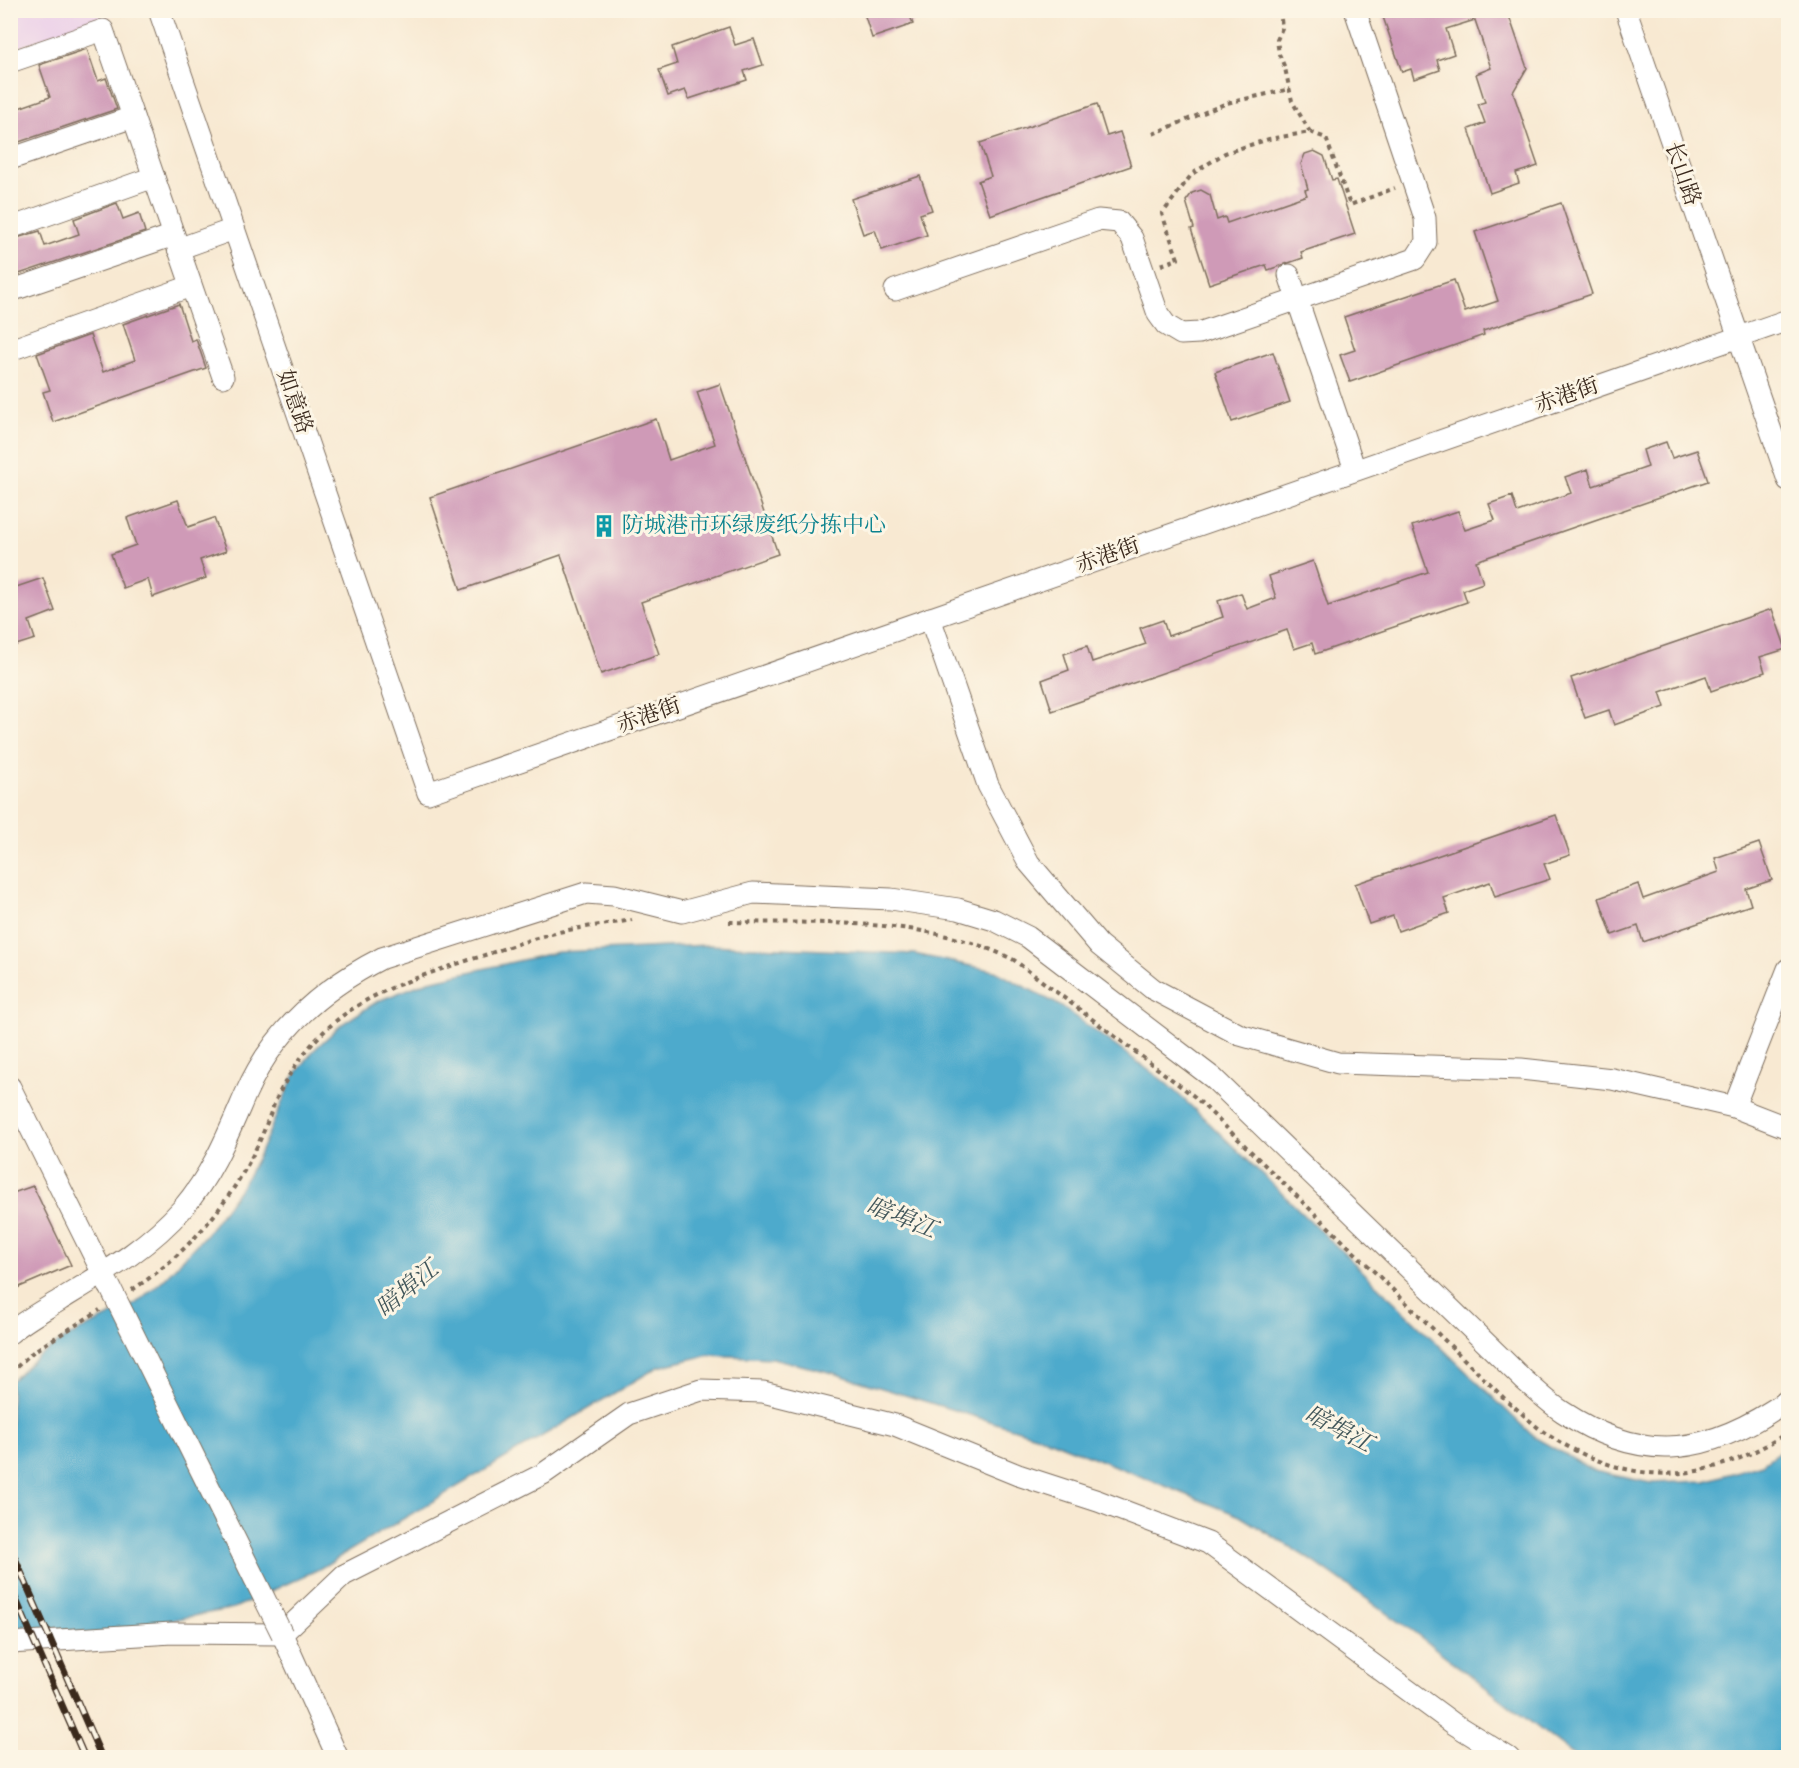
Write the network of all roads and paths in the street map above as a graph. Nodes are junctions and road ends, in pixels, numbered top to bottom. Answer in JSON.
{"nodes":[{"id":1,"x":159,"y":10,"type":"edge"},
{"id":2,"x":1280,"y":10,"type":"edge"},
{"id":3,"x":1355,"y":10,"type":"edge"},
{"id":4,"x":1626,"y":10,"type":"edge"},
{"id":5,"x":10,"y":62,"type":"edge"},
{"id":6,"x":1290,"y":89,"type":"junction"},
{"id":7,"x":133,"y":117,"type":"junction"},
{"id":8,"x":1310,"y":132,"type":"junction"},
{"id":9,"x":1153,"y":134,"type":"dead end"},
{"id":10,"x":10,"y":159,"type":"edge"},
{"id":11,"x":154,"y":177,"type":"junction"},
{"id":12,"x":1413,"y":182,"type":"junction"},
{"id":13,"x":10,"y":228,"type":"edge"},
{"id":14,"x":234,"y":229,"type":"junction"},
{"id":15,"x":176,"y":242,"type":"junction"},
{"id":16,"x":1143,"y":271,"type":"junction"},
{"id":17,"x":1289,"y":275,"type":"dead end"},
{"id":18,"x":191,"y":286,"type":"junction"},
{"id":19,"x":895,"y":290,"type":"dead end"},
{"id":20,"x":10,"y":291,"type":"edge"},
{"id":21,"x":1297,"y":299,"type":"junction"},
{"id":22,"x":1788,"y":320,"type":"edge"},
{"id":23,"x":1738,"y":337,"type":"junction"},
{"id":24,"x":10,"y":350,"type":"edge"},
{"id":25,"x":223,"y":377,"type":"dead end"},
{"id":26,"x":1355,"y":470,"type":"junction"},
{"id":27,"x":1788,"y":480,"type":"edge"},
{"id":28,"x":930,"y":618,"type":"junction"},
{"id":29,"x":428,"y":793,"type":"joint"},
{"id":30,"x":637,"y":920,"type":"dead end"},
{"id":31,"x":721,"y":921,"type":"dead end"},
{"id":32,"x":1788,"y":969,"type":"edge"},
{"id":33,"x":10,"y":1088,"type":"edge"},
{"id":34,"x":1734,"y":1107,"type":"junction"},
{"id":35,"x":1788,"y":1128,"type":"edge"},
{"id":36,"x":111,"y":1290,"type":"junction"},
{"id":37,"x":10,"y":1333,"type":"edge"},
{"id":38,"x":10,"y":1373,"type":"edge"},
{"id":39,"x":1788,"y":1400,"type":"edge"},
{"id":40,"x":1788,"y":1432,"type":"edge"},
{"id":41,"x":282,"y":1634,"type":"junction"},
{"id":42,"x":10,"y":1643,"type":"edge"},
{"id":43,"x":338,"y":1758,"type":"edge"},
{"id":44,"x":1509,"y":1758,"type":"edge"}],
"edges":[{"from":1,"to":14,"type":"street","name":"如意路"},
{"from":2,"to":6,"type":"path"},
{"from":3,"to":12,"type":"street"},
{"from":4,"to":23,"type":"street","name":"长山路"},
{"from":5,"to":7,"type":"street"},
{"from":6,"to":8,"type":"path"},
{"from":6,"to":9,"type":"path"},
{"from":7,"to":10,"type":"street"},
{"from":7,"to":11,"type":"street"},
{"from":8,"to":12,"type":"path"},
{"from":8,"to":16,"type":"path"},
{"from":11,"to":13,"type":"street"},
{"from":11,"to":15,"type":"street"},
{"from":12,"to":21,"type":"street"},
{"from":14,"to":15,"type":"street"},
{"from":14,"to":29,"type":"street","name":"如意路"},
{"from":15,"to":18,"type":"street"},
{"from":15,"to":20,"type":"street"},
{"from":16,"to":19,"type":"street"},
{"from":16,"to":21,"type":"street"},
{"from":17,"to":21,"type":"street"},
{"from":18,"to":24,"type":"street"},
{"from":18,"to":25,"type":"street"},
{"from":21,"to":26,"type":"street"},
{"from":22,"to":23,"type":"street","name":"赤港街"},
{"from":23,"to":26,"type":"street","name":"赤港街"},
{"from":23,"to":27,"type":"street","name":"长山路"},
{"from":26,"to":28,"type":"street","name":"赤港街"},
{"from":28,"to":29,"type":"street","name":"赤港街"},
{"from":28,"to":34,"type":"street"},
{"from":30,"to":36,"type":"path"},
{"from":31,"to":40,"type":"path"},
{"from":32,"to":34,"type":"street"},
{"from":33,"to":36,"type":"street"},
{"from":34,"to":35,"type":"street"},
{"from":36,"to":37,"type":"street"},
{"from":36,"to":38,"type":"path"},
{"from":36,"to":39,"type":"street"},
{"from":36,"to":41,"type":"street","bridge":true},
{"from":41,"to":42,"type":"street"},
{"from":41,"to":43,"type":"street"},
{"from":41,"to":44,"type":"street"}]}
